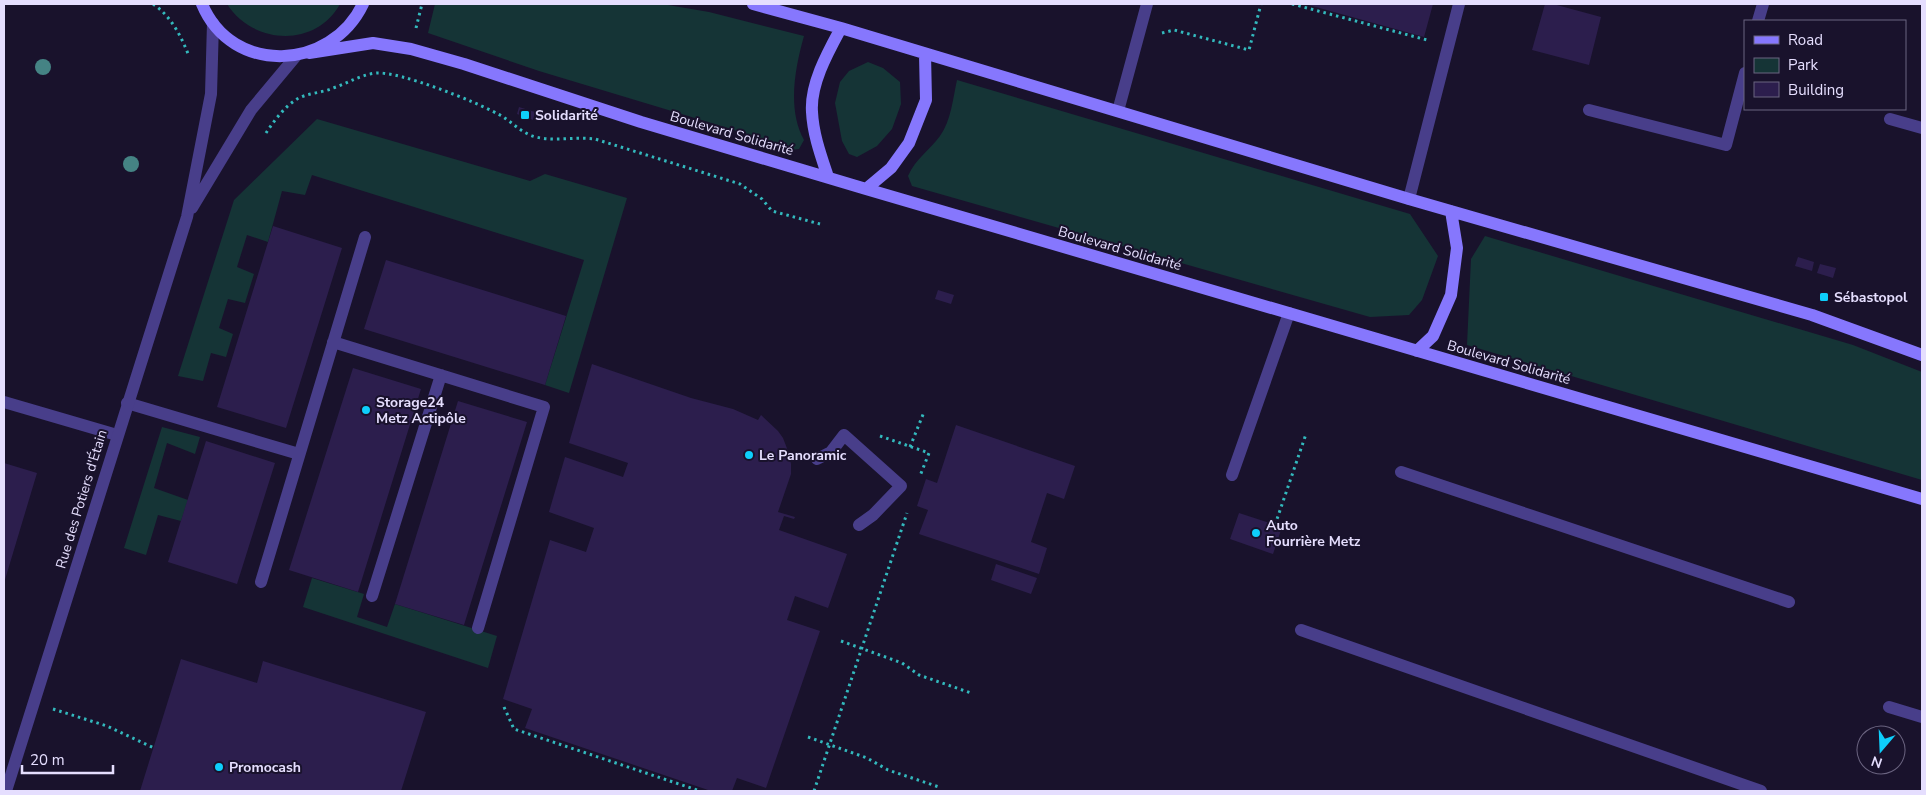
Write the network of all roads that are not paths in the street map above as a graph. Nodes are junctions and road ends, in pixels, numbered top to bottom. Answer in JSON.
{"nodes":[{"id":1,"x":363,"y":4,"type":"edge"},
{"id":2,"x":753,"y":4,"type":"edge"},
{"id":3,"x":1147,"y":4,"type":"edge"},
{"id":4,"x":1459,"y":4,"type":"edge"},
{"id":5,"x":1763,"y":4,"type":"edge"},
{"id":6,"x":201,"y":5,"type":"edge"},
{"id":7,"x":1758,"y":20,"type":"edge"},
{"id":8,"x":213,"y":23,"type":"junction"},
{"id":9,"x":841,"y":28,"type":"junction"},
{"id":10,"x":309,"y":53,"type":"junction"},
{"id":11,"x":925,"y":54,"type":"junction"},
{"id":12,"x":296,"y":56,"type":"junction"},
{"id":13,"x":1744,"y":77,"type":"edge"},
{"id":14,"x":1589,"y":110,"type":"dead end"},
{"id":15,"x":1118,"y":111,"type":"junction"},
{"id":16,"x":1890,"y":120,"type":"dead end"},
{"id":17,"x":1922,"y":128,"type":"edge"},
{"id":18,"x":828,"y":177,"type":"junction"},
{"id":19,"x":866,"y":189,"type":"junction"},
{"id":20,"x":1409,"y":199,"type":"junction"},
{"id":21,"x":1451,"y":211,"type":"junction"},
{"id":22,"x":187,"y":217,"type":"junction"},
{"id":23,"x":365,"y":237,"type":"dead end"},
{"id":24,"x":1289,"y":313,"type":"junction"},
{"id":25,"x":333,"y":342,"type":"junction"},
{"id":26,"x":1417,"y":351,"type":"junction"},
{"id":27,"x":1922,"y":354,"type":"edge"},
{"id":28,"x":441,"y":375,"type":"junction"},
{"id":29,"x":4,"y":402,"type":"edge"},
{"id":30,"x":127,"y":403,"type":"junction"},
{"id":31,"x":117,"y":435,"type":"junction"},
{"id":32,"x":299,"y":454,"type":"junction"},
{"id":33,"x":817,"y":459,"type":"dead end"},
{"id":34,"x":1400,"y":472,"type":"dead end"},
{"id":35,"x":1232,"y":475,"type":"dead end"},
{"id":36,"x":1922,"y":499,"type":"edge"},
{"id":37,"x":859,"y":525,"type":"dead end"},
{"id":38,"x":261,"y":582,"type":"dead end"},
{"id":39,"x":372,"y":596,"type":"dead end"},
{"id":40,"x":1790,"y":602,"type":"dead end"},
{"id":41,"x":478,"y":628,"type":"dead end"},
{"id":42,"x":1301,"y":630,"type":"dead end"},
{"id":43,"x":1889,"y":707,"type":"dead end"},
{"id":44,"x":1922,"y":717,"type":"edge"},
{"id":45,"x":6,"y":791,"type":"edge"},
{"id":46,"x":1761,"y":791,"type":"edge"}],
"edges":[{"from":1,"to":10,"type":"main road"},
{"from":2,"to":9,"type":"main road"},
{"from":3,"to":15,"type":"street"},
{"from":4,"to":20,"type":"street"},
{"from":5,"to":7,"type":"street"},
{"from":6,"to":8,"type":"main road"},
{"from":8,"to":12,"type":"main road"},
{"from":8,"to":22,"type":"street","name":"Rue des Potiers d'Étain"},
{"from":9,"to":11,"type":"main road"},
{"from":9,"to":18,"type":"main road"},
{"from":10,"to":12,"type":"main road"},
{"from":10,"to":18,"type":"main road","name":"Boulevard Solidarité"},
{"from":11,"to":15,"type":"main road"},
{"from":11,"to":19,"type":"main road"},
{"from":12,"to":22,"type":"street","name":"Rue des Potiers d'Étain"},
{"from":13,"to":14,"type":"street"},
{"from":15,"to":20,"type":"main road"},
{"from":16,"to":17,"type":"street"},
{"from":18,"to":19,"type":"main road","name":"Boulevard Solidarité"},
{"from":19,"to":24,"type":"main road","name":"Boulevard Solidarité"},
{"from":20,"to":21,"type":"main road"},
{"from":21,"to":26,"type":"main road"},
{"from":21,"to":27,"type":"main road"},
{"from":22,"to":30,"type":"street","name":"Rue des Potiers d'Étain"},
{"from":23,"to":25,"type":"street"},
{"from":24,"to":26,"type":"main road","name":"Boulevard Solidarité"},
{"from":24,"to":35,"type":"street"},
{"from":25,"to":28,"type":"street"},
{"from":25,"to":32,"type":"street"},
{"from":26,"to":36,"type":"main road","name":"Boulevard Solidarité"},
{"from":28,"to":39,"type":"street"},
{"from":28,"to":41,"type":"street"},
{"from":29,"to":31,"type":"street"},
{"from":30,"to":31,"type":"street","name":"Rue des Potiers d'Étain"},
{"from":30,"to":32,"type":"street"},
{"from":31,"to":45,"type":"street","name":"Rue des Potiers d'Étain"},
{"from":32,"to":38,"type":"street"},
{"from":33,"to":37,"type":"street"},
{"from":34,"to":40,"type":"street"},
{"from":42,"to":46,"type":"street"},
{"from":43,"to":44,"type":"street"}]}
